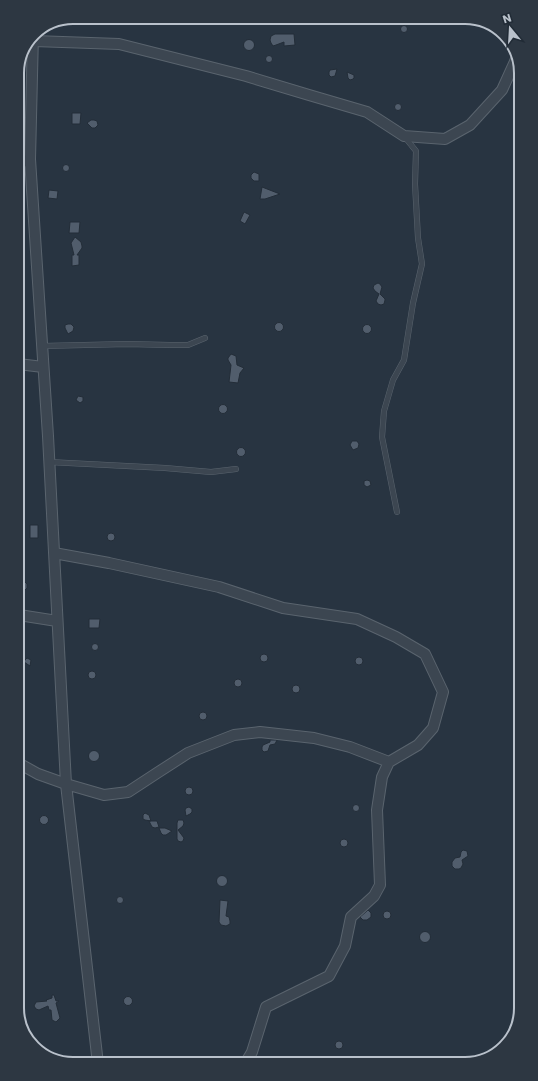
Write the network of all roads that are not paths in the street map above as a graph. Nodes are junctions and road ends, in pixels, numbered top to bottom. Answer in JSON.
{"nodes":[{"id":1,"x":39,"y":38,"type":"edge"},
{"id":2,"x":33,"y":45,"type":"edge"},
{"id":3,"x":513,"y":65,"type":"edge"},
{"id":4,"x":404,"y":136,"type":"junction"},
{"id":5,"x":30,"y":159,"type":"junction"},
{"id":6,"x":24,"y":162,"type":"edge"},
{"id":7,"x":205,"y":338,"type":"dead end"},
{"id":8,"x":42,"y":346,"type":"junction"},
{"id":9,"x":24,"y":365,"type":"edge"},
{"id":10,"x":43,"y":367,"type":"junction"},
{"id":11,"x":49,"y":462,"type":"junction"},
{"id":12,"x":236,"y":469,"type":"dead end"},
{"id":13,"x":397,"y":512,"type":"dead end"},
{"id":14,"x":54,"y":553,"type":"junction"},
{"id":15,"x":24,"y":616,"type":"edge"},
{"id":16,"x":57,"y":621,"type":"junction"},
{"id":17,"x":389,"y":762,"type":"junction"},
{"id":18,"x":24,"y":766,"type":"edge"},
{"id":19,"x":66,"y":784,"type":"junction"},
{"id":20,"x":97,"y":1057,"type":"edge"},
{"id":21,"x":249,"y":1057,"type":"edge"}],
"edges":[{"from":1,"to":4,"type":"street"},
{"from":2,"to":5,"type":"street"},
{"from":3,"to":4,"type":"street"},
{"from":4,"to":13,"type":"lane"},
{"from":5,"to":6,"type":"street"},
{"from":5,"to":8,"type":"street"},
{"from":7,"to":8,"type":"lane"},
{"from":8,"to":10,"type":"street"},
{"from":9,"to":10,"type":"street"},
{"from":10,"to":11,"type":"street"},
{"from":11,"to":12,"type":"lane"},
{"from":11,"to":14,"type":"street"},
{"from":14,"to":16,"type":"street"},
{"from":14,"to":17,"type":"street"},
{"from":15,"to":16,"type":"street"},
{"from":16,"to":19,"type":"street"},
{"from":17,"to":19,"type":"street"},
{"from":17,"to":21,"type":"street"},
{"from":18,"to":19,"type":"street"},
{"from":19,"to":20,"type":"street"}]}
